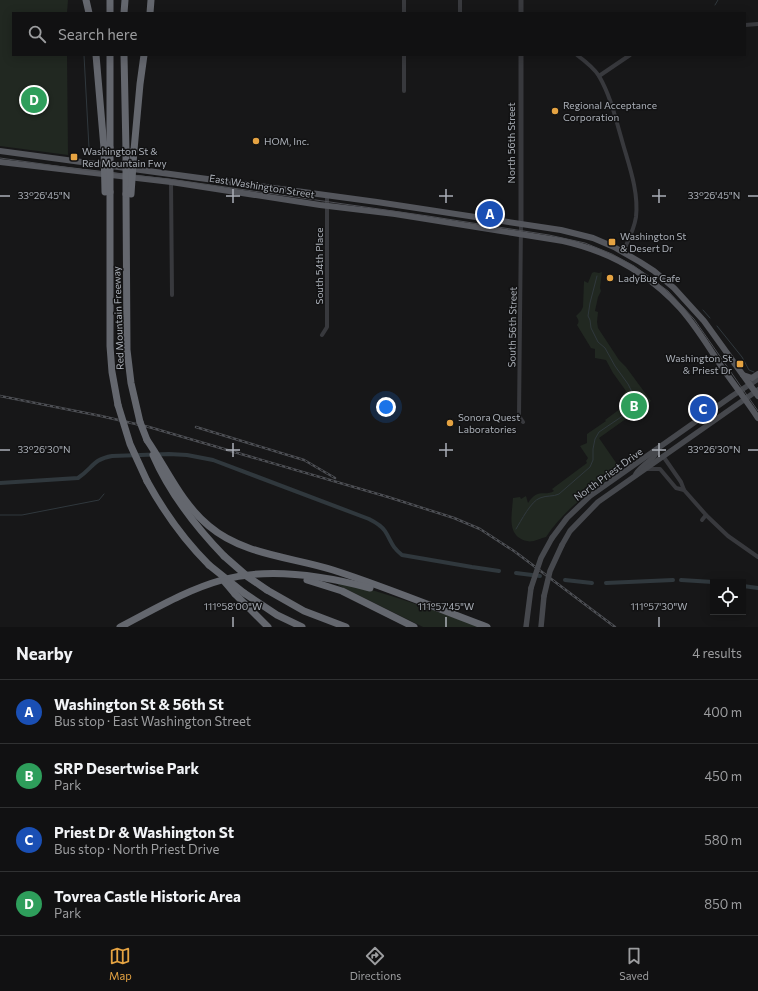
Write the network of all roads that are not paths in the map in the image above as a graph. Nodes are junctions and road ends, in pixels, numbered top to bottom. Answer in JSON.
{"nodes":[{"id":1,"x":86,"y":0,"type":"edge"},
{"id":2,"x":110,"y":0,"type":"edge"},
{"id":3,"x":125,"y":0,"type":"edge"},
{"id":4,"x":151,"y":0,"type":"edge"},
{"id":5,"x":404,"y":0,"type":"edge"},
{"id":6,"x":460,"y":0,"type":"edge"},
{"id":7,"x":521,"y":0,"type":"edge"},
{"id":8,"x":89,"y":12,"type":"edge"},
{"id":9,"x":110,"y":12,"type":"edge"},
{"id":10,"x":124,"y":12,"type":"edge"},
{"id":11,"x":150,"y":12,"type":"edge"},
{"id":12,"x":404,"y":12,"type":"edge"},
{"id":13,"x":460,"y":12,"type":"edge"},
{"id":14,"x":521,"y":12,"type":"edge"},
{"id":15,"x":758,"y":24,"type":"edge"},
{"id":16,"x":746,"y":25,"type":"edge"},
{"id":17,"x":96,"y":56,"type":"edge"},
{"id":18,"x":110,"y":56,"type":"edge"},
{"id":19,"x":124,"y":56,"type":"edge"},
{"id":20,"x":144,"y":56,"type":"edge"},
{"id":21,"x":404,"y":56,"type":"edge"},
{"id":22,"x":521,"y":56,"type":"edge"},
{"id":23,"x":578,"y":56,"type":"edge"},
{"id":24,"x":629,"y":56,"type":"edge"},
{"id":25,"x":599,"y":76,"type":"junction"},
{"id":26,"x":404,"y":91,"type":"dead end"},
{"id":27,"x":107,"y":148,"type":"junction"},
{"id":28,"x":0,"y":153,"type":"edge"},
{"id":29,"x":0,"y":162,"type":"edge"},
{"id":30,"x":171,"y":182,"type":"junction"},
{"id":31,"x":128,"y":194,"type":"junction"},
{"id":32,"x":327,"y":195,"type":"junction"},
{"id":33,"x":327,"y":206,"type":"junction"},
{"id":34,"x":521,"y":223,"type":"junction"},
{"id":35,"x":521,"y":232,"type":"junction"},
{"id":36,"x":623,"y":252,"type":"junction"},
{"id":37,"x":172,"y":296,"type":"dead end"},
{"id":38,"x":322,"y":335,"type":"dead end"},
{"id":39,"x":742,"y":374,"type":"junction"},
{"id":40,"x":758,"y":374,"type":"edge"},
{"id":41,"x":758,"y":379,"type":"edge"},
{"id":42,"x":750,"y":385,"type":"junction"},
{"id":43,"x":739,"y":392,"type":"junction"},
{"id":44,"x":757,"y":392,"type":"edge"},
{"id":45,"x":745,"y":400,"type":"junction"},
{"id":46,"x":758,"y":418,"type":"edge"},
{"id":47,"x":523,"y":422,"type":"dead end"},
{"id":48,"x":655,"y":451,"type":"junction"},
{"id":49,"x":663,"y":456,"type":"junction"},
{"id":50,"x":643,"y":470,"type":"junction"},
{"id":51,"x":164,"y":473,"type":"junction"},
{"id":52,"x":635,"y":476,"type":"junction"},
{"id":53,"x":684,"y":490,"type":"junction"},
{"id":54,"x":706,"y":515,"type":"junction"},
{"id":55,"x":702,"y":520,"type":"dead end"},
{"id":56,"x":758,"y":557,"type":"edge"},
{"id":57,"x":209,"y":565,"type":"junction"},
{"id":58,"x":268,"y":575,"type":"junction"},
{"id":59,"x":424,"y":604,"type":"junction"},
{"id":60,"x":120,"y":627,"type":"edge"},
{"id":61,"x":268,"y":627,"type":"edge"},
{"id":62,"x":302,"y":627,"type":"edge"},
{"id":63,"x":346,"y":627,"type":"edge"},
{"id":64,"x":414,"y":627,"type":"edge"},
{"id":65,"x":488,"y":627,"type":"edge"},
{"id":66,"x":526,"y":627,"type":"edge"},
{"id":67,"x":541,"y":627,"type":"edge"}],
"edges":[{"from":1,"to":8,"type":"highway"},
{"from":2,"to":9,"type":"highway"},
{"from":3,"to":10,"type":"highway"},
{"from":4,"to":11,"type":"highway"},
{"from":5,"to":12,"type":"street"},
{"from":6,"to":13,"type":"street"},
{"from":7,"to":14,"type":"street"},
{"from":15,"to":16,"type":"street"},
{"from":17,"to":27,"type":"highway"},
{"from":18,"to":27,"type":"highway","name":"Red Mountain Freeway"},
{"from":19,"to":31,"type":"highway","name":"Red Mountain Freeway","bridge":true},
{"from":20,"to":31,"type":"highway","bridge":true},
{"from":21,"to":26,"type":"street"},
{"from":22,"to":34,"type":"street","name":"North 56th Street"},
{"from":23,"to":25,"type":"street"},
{"from":24,"to":25,"type":"street"},
{"from":25,"to":36,"type":"street"},
{"from":27,"to":57,"type":"highway","name":"Red Mountain Freeway","bridge":true},
{"from":28,"to":32,"type":"main road","name":"East Washington Street"},
{"from":29,"to":30,"type":"main road","name":"East Washington Street"},
{"from":30,"to":33,"type":"main road","name":"East Washington Street"},
{"from":30,"to":37,"type":"street"},
{"from":31,"to":51,"type":"highway","name":"Red Mountain Freeway","bridge":true},
{"from":32,"to":33,"type":"street","name":"South 54th Place"},
{"from":32,"to":34,"type":"main road","name":"East Washington Street"},
{"from":33,"to":35,"type":"main road","name":"East Washington Street"},
{"from":33,"to":38,"type":"street","name":"South 54th Place"},
{"from":34,"to":35,"type":"street","name":"North 56th Street"},
{"from":34,"to":36,"type":"main road","name":"East Washington Street"},
{"from":35,"to":43,"type":"main road","name":"East Washington Street"},
{"from":35,"to":47,"type":"street","name":"South 56th Street"},
{"from":36,"to":39,"type":"main road","name":"East Washington Street"},
{"from":39,"to":40,"type":"main road"},
{"from":39,"to":42,"type":"main road","name":"East Washington Street"},
{"from":41,"to":42,"type":"main road","name":"North Priest Drive"},
{"from":42,"to":43,"type":"main road","name":"North Priest Drive"},
{"from":42,"to":44,"type":"main road","name":"East Washington Street"},
{"from":43,"to":45,"type":"main road","name":"East Washington Street"},
{"from":43,"to":48,"type":"main road","name":"North Priest Drive"},
{"from":44,"to":45,"type":"main road","name":"North Priest Drive"},
{"from":45,"to":46,"type":"main road","name":"East Washington Street"},
{"from":45,"to":49,"type":"main road","name":"North Priest Drive"},
{"from":48,"to":52,"type":"main road"},
{"from":48,"to":66,"type":"main road","name":"North Priest Drive","bridge":true},
{"from":49,"to":50,"type":"main road","name":"North Priest Drive"},
{"from":49,"to":53,"type":"street"},
{"from":50,"to":52,"type":"main road","name":"North Priest Drive"},
{"from":50,"to":53,"type":"street"},
{"from":51,"to":59,"type":"highway"},
{"from":51,"to":63,"type":"highway","name":"Red Mountain Freeway","bridge":true},
{"from":52,"to":67,"type":"main road","name":"North Priest Drive","bridge":true},
{"from":53,"to":54,"type":"street"},
{"from":54,"to":55,"type":"street"},
{"from":54,"to":56,"type":"street"},
{"from":57,"to":61,"type":"highway","bridge":true},
{"from":57,"to":62,"type":"highway","name":"Red Mountain Freeway","bridge":true},
{"from":58,"to":59,"type":"highway"},
{"from":58,"to":60,"type":"highway"},
{"from":58,"to":64,"type":"highway"},
{"from":59,"to":65,"type":"highway"}]}
